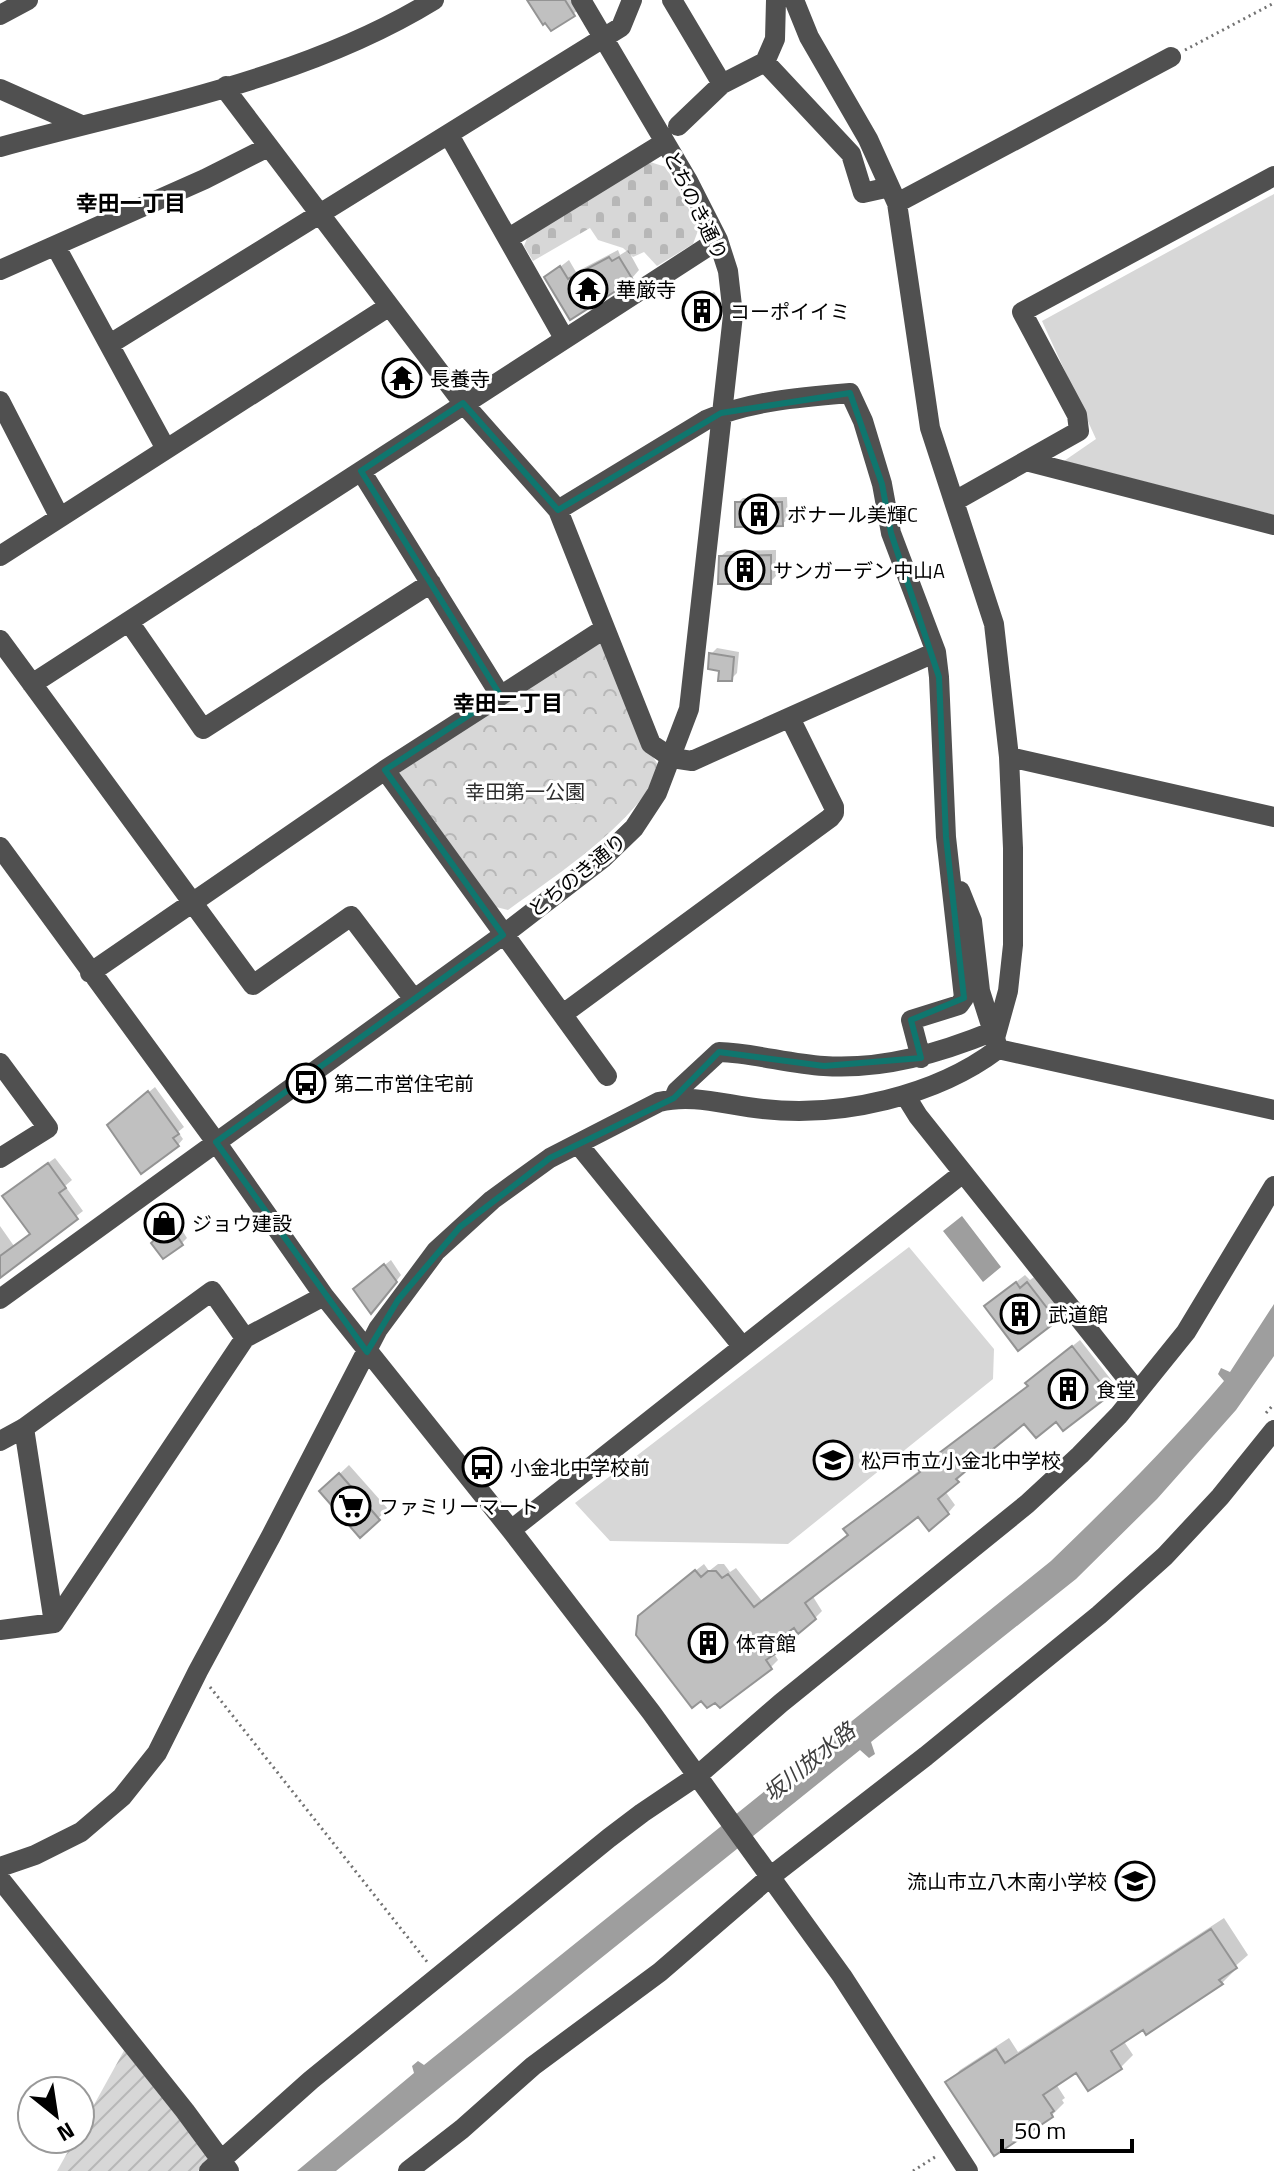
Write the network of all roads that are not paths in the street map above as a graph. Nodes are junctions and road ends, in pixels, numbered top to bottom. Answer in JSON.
{"nodes":[{"id":1,"x":434,"y":0,"type":"edge"},
{"id":2,"x":581,"y":0,"type":"edge"},
{"id":3,"x":632,"y":0,"type":"edge"},
{"id":4,"x":672,"y":0,"type":"edge"},
{"id":5,"x":776,"y":0,"type":"edge"},
{"id":6,"x":794,"y":0,"type":"edge"},
{"id":7,"x":604,"y":38,"type":"junction"},
{"id":8,"x":1171,"y":57,"type":"road end"},
{"id":9,"x":765,"y":62,"type":"junction"},
{"id":10,"x":722,"y":84,"type":"junction"},
{"id":11,"x":226,"y":86,"type":"junction"},
{"id":12,"x":0,"y":89,"type":"edge"},
{"id":13,"x":81,"y":125,"type":"junction"},
{"id":14,"x":671,"y":134,"type":"junction"},
{"id":15,"x":449,"y":135,"type":"junction"},
{"id":16,"x":0,"y":147,"type":"edge"},
{"id":17,"x":268,"y":147,"type":"junction"},
{"id":18,"x":1274,"y":176,"type":"edge"},
{"id":19,"x":893,"y":195,"type":"junction"},
{"id":20,"x":320,"y":214,"type":"junction"},
{"id":21,"x":509,"y":238,"type":"junction"},
{"id":22,"x":718,"y":240,"type":"junction"},
{"id":23,"x":56,"y":247,"type":"junction"},
{"id":24,"x":0,"y":270,"type":"edge"},
{"id":25,"x":388,"y":307,"type":"junction"},
{"id":26,"x":564,"y":338,"type":"junction"},
{"id":27,"x":110,"y":344,"type":"junction"},
{"id":28,"x":0,"y":401,"type":"edge"},
{"id":29,"x":463,"y":403,"type":"junction"},
{"id":30,"x":721,"y":413,"type":"junction"},
{"id":31,"x":166,"y":449,"type":"junction"},
{"id":32,"x":1026,"y":461,"type":"junction"},
{"id":33,"x":361,"y":471,"type":"junction"},
{"id":34,"x":955,"y":501,"type":"junction"},
{"id":35,"x":558,"y":510,"type":"junction"},
{"id":36,"x":59,"y":516,"type":"junction"},
{"id":37,"x":1274,"y":525,"type":"edge"},
{"id":38,"x":0,"y":556,"type":"edge"},
{"id":39,"x":431,"y":583,"type":"junction"},
{"id":40,"x":129,"y":622,"type":"junction"},
{"id":41,"x":604,"y":629,"type":"junction"},
{"id":42,"x":0,"y":640,"type":"edge"},
{"id":43,"x":936,"y":652,"type":"junction"},
{"id":44,"x":32,"y":684,"type":"junction"},
{"id":45,"x":500,"y":695,"type":"junction"},
{"id":46,"x":790,"y":718,"type":"junction"},
{"id":47,"x":1009,"y":757,"type":"junction"},
{"id":48,"x":672,"y":758,"type":"junction"},
{"id":49,"x":385,"y":770,"type":"junction"},
{"id":50,"x":1274,"y":817,"type":"edge"},
{"id":51,"x":0,"y":848,"type":"edge"},
{"id":52,"x":950,"y":866,"type":"junction"},
{"id":53,"x":191,"y":903,"type":"junction"},
{"id":54,"x":503,"y":935,"type":"junction"},
{"id":55,"x":90,"y":973,"type":"junction"},
{"id":56,"x":413,"y":998,"type":"junction"},
{"id":57,"x":563,"y":1014,"type":"junction"},
{"id":58,"x":996,"y":1039,"type":"junction"},
{"id":59,"x":921,"y":1058,"type":"junction"},
{"id":60,"x":0,"y":1063,"type":"edge"},
{"id":61,"x":607,"y":1076,"type":"dead end"},
{"id":62,"x":905,"y":1095,"type":"junction"},
{"id":63,"x":674,"y":1098,"type":"junction"},
{"id":64,"x":1274,"y":1110,"type":"edge"},
{"id":65,"x":216,"y":1142,"type":"junction"},
{"id":66,"x":578,"y":1144,"type":"junction"},
{"id":67,"x":0,"y":1158,"type":"edge"},
{"id":68,"x":963,"y":1173,"type":"junction"},
{"id":69,"x":1274,"y":1186,"type":"edge"},
{"id":70,"x":324,"y":1296,"type":"junction"},
{"id":71,"x":0,"y":1299,"type":"edge"},
{"id":72,"x":245,"y":1338,"type":"junction"},
{"id":73,"x":742,"y":1346,"type":"junction"},
{"id":74,"x":367,"y":1352,"type":"junction"},
{"id":75,"x":1137,"y":1391,"type":"junction"},
{"id":76,"x":24,"y":1428,"type":"junction"},
{"id":77,"x":1274,"y":1430,"type":"edge"},
{"id":78,"x":0,"y":1441,"type":"edge"},
{"id":79,"x":511,"y":1530,"type":"junction"},
{"id":80,"x":54,"y":1623,"type":"junction"},
{"id":81,"x":0,"y":1630,"type":"edge"},
{"id":82,"x":700,"y":1780,"type":"junction"},
{"id":83,"x":0,"y":1867,"type":"edge"},
{"id":84,"x":766,"y":1872,"type":"junction"},
{"id":85,"x":0,"y":1879,"type":"edge"},
{"id":86,"x":222,"y":2168,"type":"edge"},
{"id":87,"x":408,"y":2171,"type":"edge"},
{"id":88,"x":968,"y":2171,"type":"edge"}],
"edges":[{"from":1,"to":11,"type":"street"},
{"from":2,"to":7,"type":"street","name":"とちのき通り"},
{"from":3,"to":7,"type":"street"},
{"from":4,"to":10,"type":"street"},
{"from":5,"to":9,"type":"street"},
{"from":6,"to":19,"type":"street"},
{"from":7,"to":14,"type":"street","name":"とちのき通り"},
{"from":7,"to":15,"type":"street"},
{"from":8,"to":19,"type":"street"},
{"from":9,"to":10,"type":"street"},
{"from":9,"to":19,"type":"street"},
{"from":10,"to":14,"type":"street"},
{"from":11,"to":13,"type":"street"},
{"from":11,"to":17,"type":"street"},
{"from":12,"to":13,"type":"street"},
{"from":13,"to":16,"type":"street"},
{"from":14,"to":21,"type":"street"},
{"from":14,"to":22,"type":"street","name":"とちのき通り"},
{"from":15,"to":20,"type":"street"},
{"from":15,"to":21,"type":"street"},
{"from":17,"to":20,"type":"street"},
{"from":17,"to":23,"type":"street"},
{"from":18,"to":32,"type":"street"},
{"from":19,"to":34,"type":"street"},
{"from":20,"to":25,"type":"street"},
{"from":20,"to":27,"type":"street"},
{"from":21,"to":26,"type":"street"},
{"from":22,"to":26,"type":"street"},
{"from":22,"to":30,"type":"street","name":"とちのき通り"},
{"from":23,"to":24,"type":"street"},
{"from":23,"to":27,"type":"street"},
{"from":25,"to":29,"type":"street"},
{"from":25,"to":31,"type":"street"},
{"from":26,"to":29,"type":"street"},
{"from":27,"to":31,"type":"street"},
{"from":28,"to":36,"type":"street"},
{"from":29,"to":33,"type":"street"},
{"from":29,"to":35,"type":"street"},
{"from":30,"to":35,"type":"street"},
{"from":30,"to":43,"type":"street"},
{"from":30,"to":48,"type":"street","name":"とちのき通り"},
{"from":31,"to":36,"type":"street"},
{"from":32,"to":34,"type":"street"},
{"from":32,"to":37,"type":"street"},
{"from":33,"to":39,"type":"street"},
{"from":33,"to":40,"type":"street"},
{"from":34,"to":47,"type":"street"},
{"from":35,"to":41,"type":"street"},
{"from":36,"to":38,"type":"street"},
{"from":39,"to":40,"type":"street"},
{"from":39,"to":45,"type":"street"},
{"from":40,"to":44,"type":"street"},
{"from":41,"to":45,"type":"street"},
{"from":41,"to":48,"type":"street"},
{"from":42,"to":44,"type":"street"},
{"from":43,"to":46,"type":"street"},
{"from":43,"to":52,"type":"street"},
{"from":44,"to":53,"type":"street"},
{"from":45,"to":49,"type":"street"},
{"from":46,"to":48,"type":"street"},
{"from":46,"to":57,"type":"street"},
{"from":47,"to":50,"type":"street"},
{"from":47,"to":58,"type":"street"},
{"from":48,"to":54,"type":"street","name":"とちのき通り"},
{"from":49,"to":53,"type":"street"},
{"from":49,"to":54,"type":"street"},
{"from":51,"to":55,"type":"street"},
{"from":52,"to":58,"type":"street"},
{"from":52,"to":59,"type":"street"},
{"from":53,"to":55,"type":"street"},
{"from":53,"to":56,"type":"street"},
{"from":54,"to":56,"type":"street","name":"とちのき通り"},
{"from":54,"to":57,"type":"street"},
{"from":55,"to":65,"type":"street"},
{"from":56,"to":65,"type":"street","name":"とちのき通り"},
{"from":57,"to":61,"type":"street"},
{"from":58,"to":59,"type":"street"},
{"from":58,"to":62,"type":"street"},
{"from":58,"to":64,"type":"street"},
{"from":59,"to":63,"type":"street"},
{"from":60,"to":67,"type":"street"},
{"from":62,"to":63,"type":"street"},
{"from":62,"to":68,"type":"street"},
{"from":63,"to":66,"type":"street"},
{"from":65,"to":70,"type":"street"},
{"from":65,"to":71,"type":"street","name":"とちのき通り"},
{"from":66,"to":73,"type":"street"},
{"from":66,"to":74,"type":"street"},
{"from":68,"to":73,"type":"street"},
{"from":68,"to":75,"type":"street"},
{"from":69,"to":75,"type":"street"},
{"from":70,"to":72,"type":"street"},
{"from":70,"to":74,"type":"street"},
{"from":72,"to":76,"type":"street"},
{"from":72,"to":80,"type":"street"},
{"from":73,"to":79,"type":"street"},
{"from":74,"to":79,"type":"street"},
{"from":74,"to":83,"type":"street"},
{"from":75,"to":82,"type":"street"},
{"from":76,"to":78,"type":"street"},
{"from":76,"to":80,"type":"street"},
{"from":77,"to":84,"type":"street"},
{"from":79,"to":82,"type":"street"},
{"from":80,"to":81,"type":"street"},
{"from":82,"to":84,"type":"street"},
{"from":82,"to":86,"type":"street"},
{"from":84,"to":87,"type":"street"},
{"from":84,"to":88,"type":"street"},
{"from":85,"to":86,"type":"street"}]}
